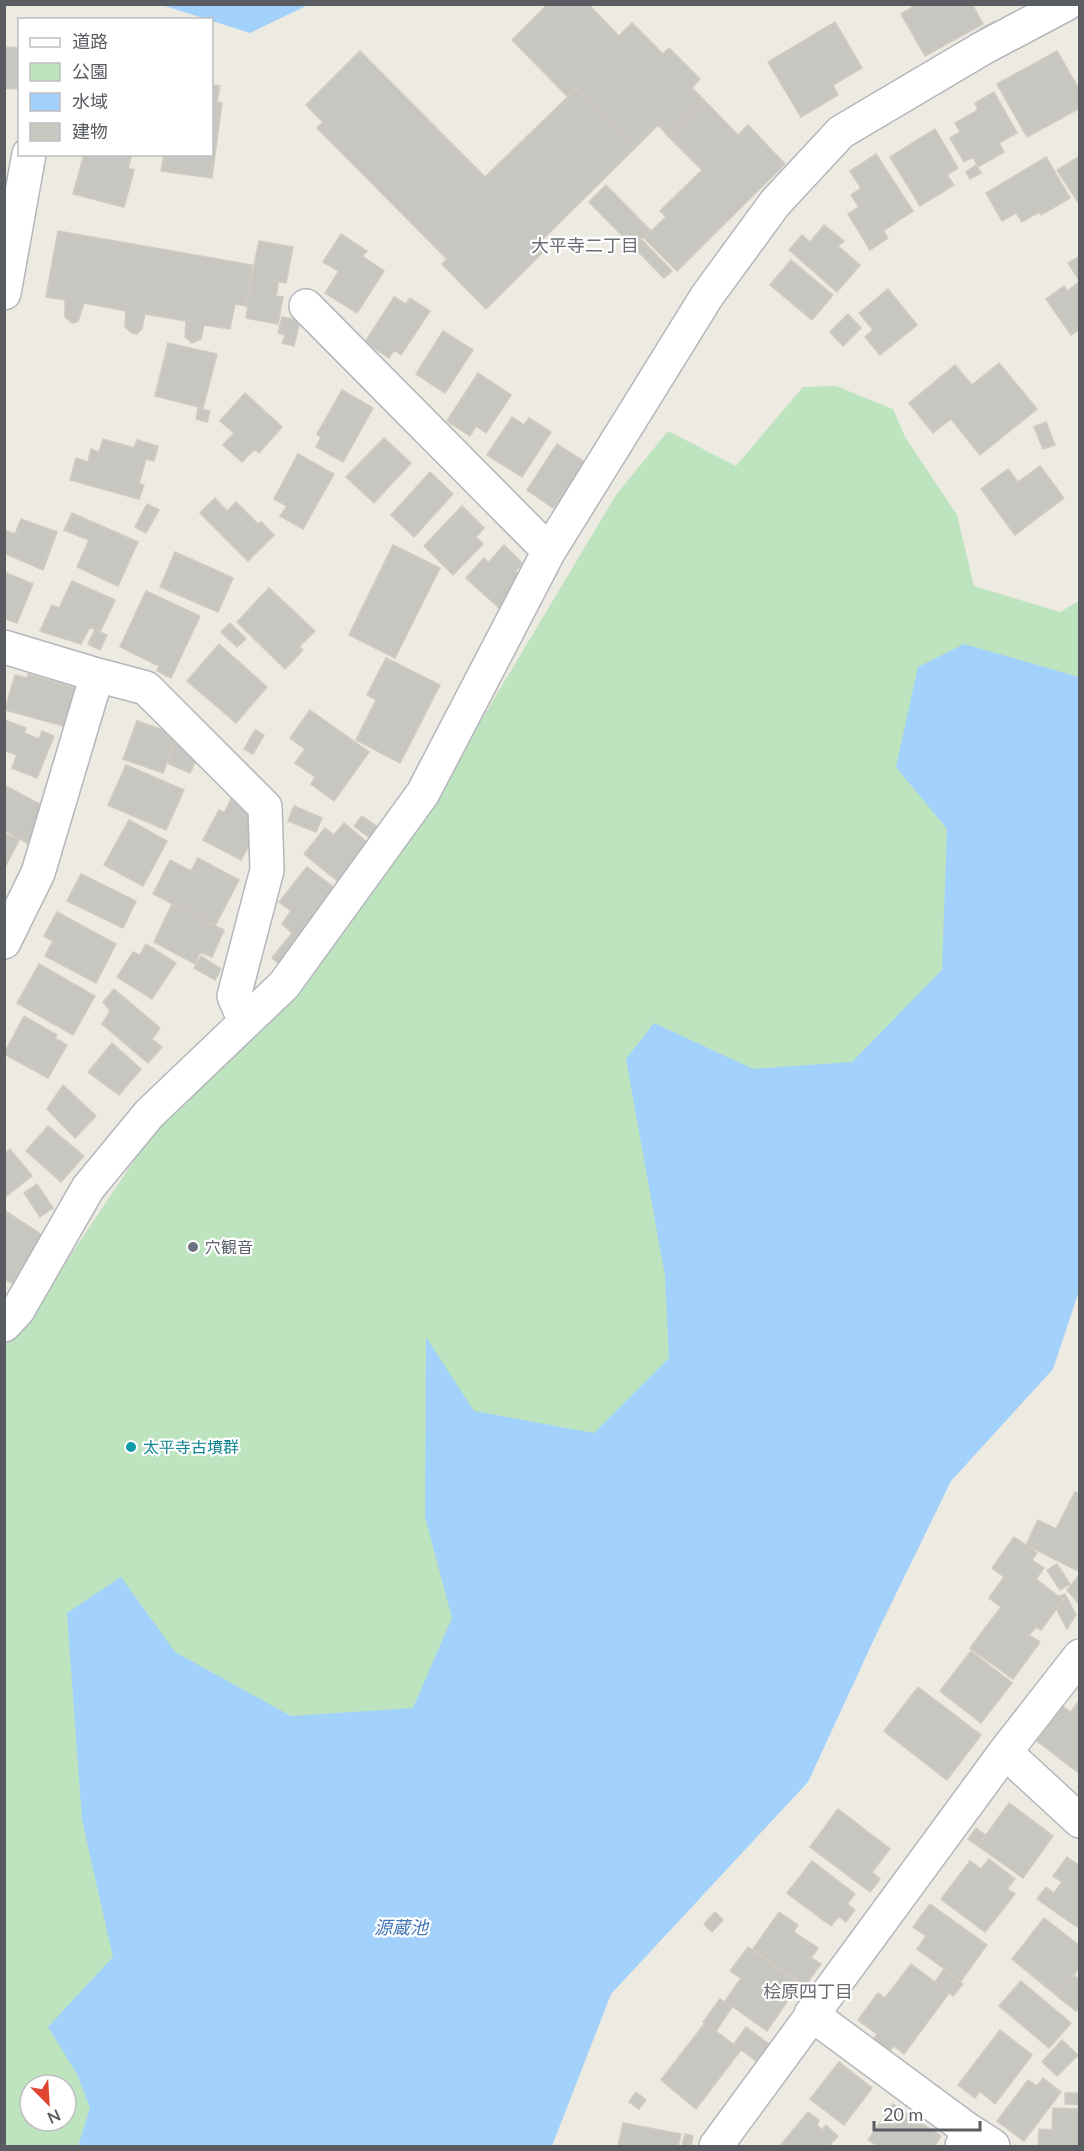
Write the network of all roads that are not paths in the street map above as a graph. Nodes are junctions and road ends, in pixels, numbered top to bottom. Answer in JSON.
{"nodes":[{"id":1,"x":1066,"y":4,"type":"edge"},
{"id":2,"x":29,"y":156,"type":"edge"},
{"id":3,"x":4,"y":293,"type":"edge"},
{"id":4,"x":306,"y":306,"type":"dead end"},
{"id":5,"x":549,"y":551,"type":"junction"},
{"id":6,"x":4,"y":646,"type":"edge"},
{"id":7,"x":97,"y":675,"type":"junction"},
{"id":8,"x":4,"y":942,"type":"edge"},
{"id":9,"x":245,"y":1022,"type":"junction"},
{"id":10,"x":4,"y":1325,"type":"edge"},
{"id":11,"x":1080,"y":1656,"type":"edge"},
{"id":12,"x":1005,"y":1752,"type":"junction"},
{"id":13,"x":1080,"y":1821,"type":"edge"},
{"id":14,"x":811,"y":2014,"type":"junction"},
{"id":15,"x":974,"y":2141,"type":"edge"},
{"id":16,"x":716,"y":2146,"type":"edge"}],
"edges":[{"from":1,"to":5,"type":"street"},
{"from":2,"to":3,"type":"street"},
{"from":4,"to":5,"type":"street"},
{"from":5,"to":9,"type":"street"},
{"from":6,"to":7,"type":"street"},
{"from":7,"to":8,"type":"street"},
{"from":7,"to":9,"type":"street"},
{"from":9,"to":10,"type":"street"},
{"from":11,"to":12,"type":"street"},
{"from":12,"to":13,"type":"street"},
{"from":12,"to":14,"type":"street"},
{"from":14,"to":15,"type":"street"},
{"from":14,"to":16,"type":"street"}]}
